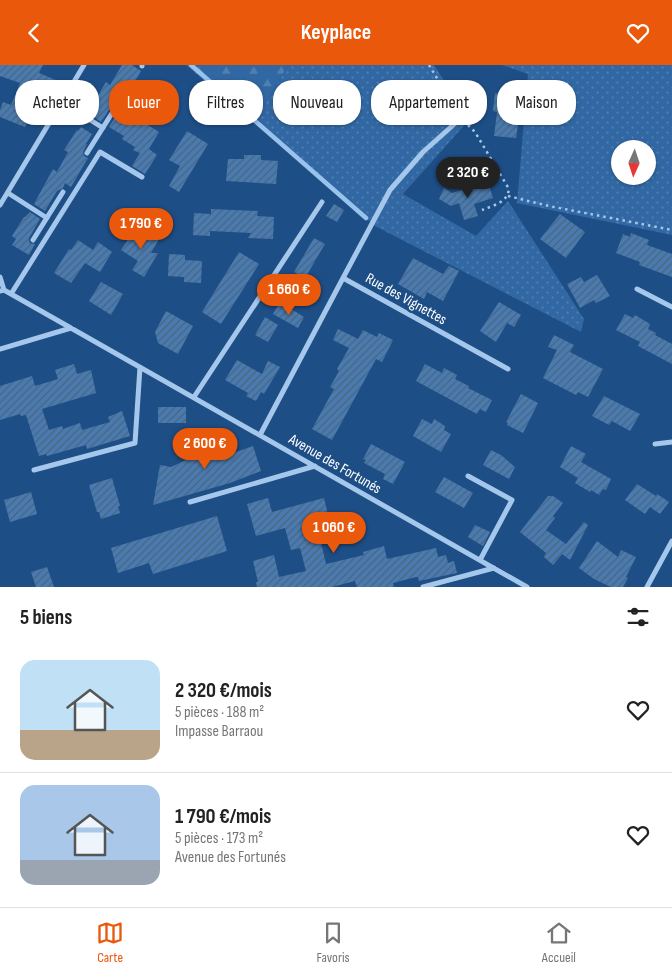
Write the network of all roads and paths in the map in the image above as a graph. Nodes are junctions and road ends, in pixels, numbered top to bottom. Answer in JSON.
{"nodes":[{"id":1,"x":84,"y":65,"type":"edge"},
{"id":2,"x":429,"y":65,"type":"edge"},
{"id":3,"x":75,"y":80,"type":"edge"},
{"id":4,"x":438,"y":80,"type":"edge"},
{"id":5,"x":109,"y":118,"type":"edge"},
{"id":6,"x":48,"y":125,"type":"edge"},
{"id":7,"x":98,"y":125,"type":"edge"},
{"id":8,"x":453,"y":125,"type":"edge"},
{"id":9,"x":468,"y":125,"type":"edge"},
{"id":10,"x":103,"y":128,"type":"junction"},
{"id":11,"x":87,"y":153,"type":"dead end"},
{"id":12,"x":142,"y":177,"type":"dead end"},
{"id":13,"x":63,"y":192,"type":"dead end"},
{"id":14,"x":8,"y":193,"type":"junction"},
{"id":15,"x":508,"y":196,"type":"junction"},
{"id":16,"x":322,"y":202,"type":"dead end"},
{"id":17,"x":0,"y":205,"type":"edge"},
{"id":18,"x":482,"y":210,"type":"dead end"},
{"id":19,"x":47,"y":218,"type":"junction"},
{"id":20,"x":672,"y":230,"type":"edge"},
{"id":21,"x":33,"y":240,"type":"dead end"},
{"id":22,"x":0,"y":277,"type":"edge"},
{"id":23,"x":342,"y":278,"type":"junction"},
{"id":24,"x":637,"y":289,"type":"dead end"},
{"id":25,"x":2,"y":290,"type":"edge"},
{"id":26,"x":11,"y":294,"type":"junction"},
{"id":27,"x":672,"y":307,"type":"edge"},
{"id":28,"x":72,"y":328,"type":"junction"},
{"id":29,"x":0,"y":349,"type":"edge"},
{"id":30,"x":140,"y":367,"type":"junction"},
{"id":31,"x":508,"y":369,"type":"dead end"},
{"id":32,"x":194,"y":397,"type":"junction"},
{"id":33,"x":260,"y":435,"type":"junction"},
{"id":34,"x":672,"y":442,"type":"edge"},
{"id":35,"x":655,"y":444,"type":"dead end"},
{"id":36,"x":315,"y":466,"type":"junction"},
{"id":37,"x":34,"y":470,"type":"dead end"},
{"id":38,"x":468,"y":476,"type":"dead end"},
{"id":39,"x":190,"y":502,"type":"dead end"},
{"id":40,"x":672,"y":541,"type":"edge"},
{"id":41,"x":480,"y":560,"type":"junction"},
{"id":42,"x":494,"y":568,"type":"junction"},
{"id":43,"x":423,"y":587,"type":"edge"},
{"id":44,"x":527,"y":587,"type":"edge"},
{"id":45,"x":647,"y":587,"type":"edge"}],
"edges":[{"from":1,"to":3,"type":"street"},
{"from":2,"to":4,"type":"path"},
{"from":5,"to":10,"type":"street"},
{"from":6,"to":14,"type":"street"},
{"from":7,"to":10,"type":"street"},
{"from":8,"to":23,"type":"street"},
{"from":9,"to":15,"type":"path"},
{"from":10,"to":11,"type":"street"},
{"from":12,"to":26,"type":"street"},
{"from":13,"to":19,"type":"street"},
{"from":14,"to":17,"type":"street"},
{"from":14,"to":19,"type":"street"},
{"from":15,"to":18,"type":"path"},
{"from":15,"to":20,"type":"path"},
{"from":16,"to":32,"type":"street"},
{"from":19,"to":21,"type":"street"},
{"from":22,"to":25,"type":"street"},
{"from":23,"to":31,"type":"street","name":"Rue des Vignettes"},
{"from":23,"to":33,"type":"street","name":"Rue des Vignettes"},
{"from":24,"to":27,"type":"street"},
{"from":25,"to":26,"type":"street","name":"Avenue des Fortunés"},
{"from":26,"to":28,"type":"street","name":"Avenue des Fortunés"},
{"from":28,"to":29,"type":"street"},
{"from":28,"to":30,"type":"street","name":"Avenue des Fortunés"},
{"from":30,"to":32,"type":"street","name":"Avenue des Fortunés"},
{"from":30,"to":37,"type":"street"},
{"from":32,"to":33,"type":"street","name":"Avenue des Fortunés"},
{"from":33,"to":36,"type":"street","name":"Avenue des Fortunés"},
{"from":34,"to":35,"type":"street"},
{"from":36,"to":39,"type":"street"},
{"from":36,"to":41,"type":"street","name":"Avenue des Fortunés"},
{"from":38,"to":41,"type":"street"},
{"from":40,"to":45,"type":"street"},
{"from":41,"to":42,"type":"street","name":"Avenue des Fortunés"},
{"from":42,"to":43,"type":"street"},
{"from":42,"to":44,"type":"street","name":"Avenue des Fortunés"}]}
